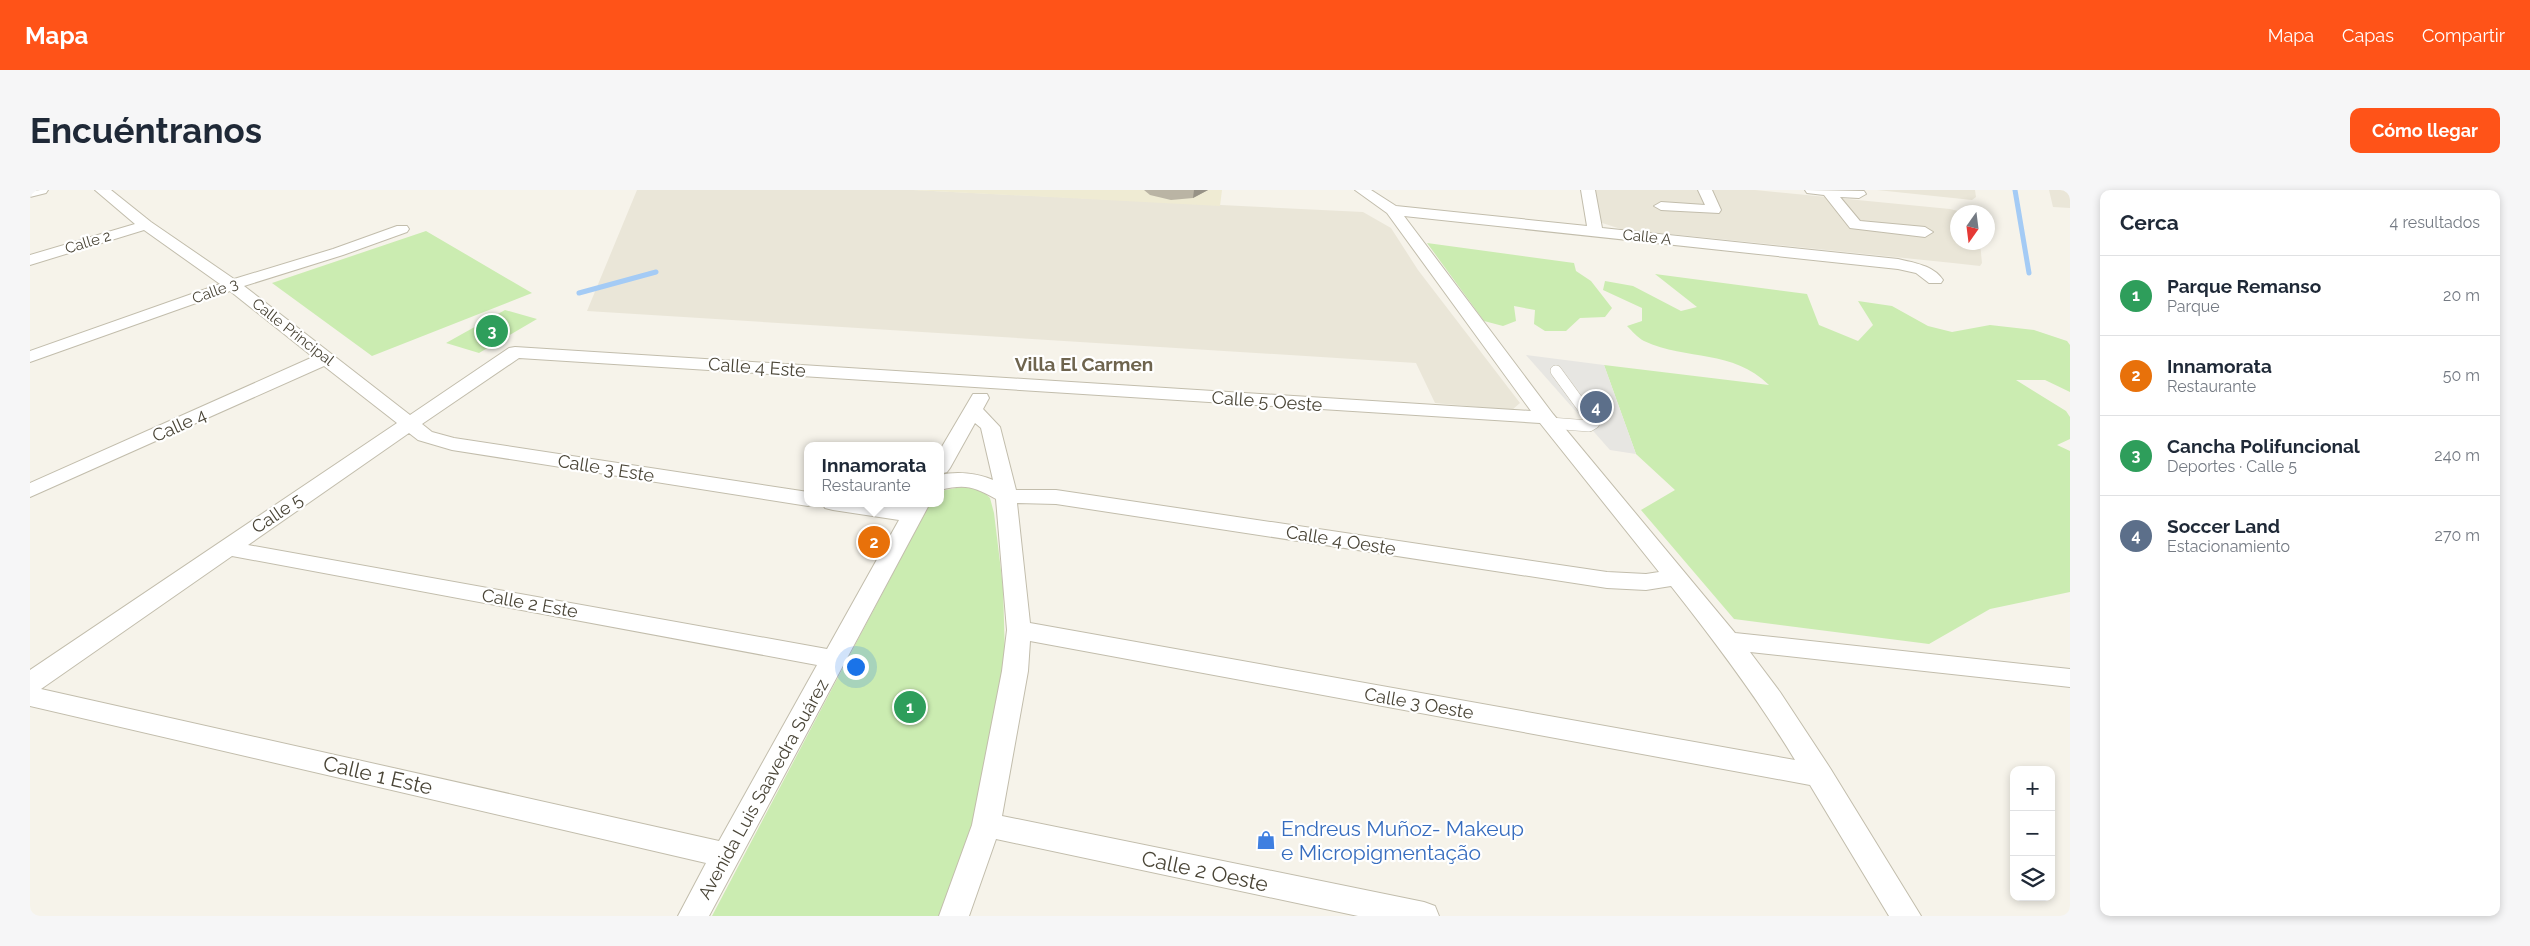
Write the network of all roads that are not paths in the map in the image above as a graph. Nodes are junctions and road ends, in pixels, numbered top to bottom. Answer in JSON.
{"nodes":[{"id":1,"x":41,"y":190,"type":"edge"},
{"id":2,"x":102,"y":190,"type":"edge"},
{"id":3,"x":1362,"y":190,"type":"edge"},
{"id":4,"x":1588,"y":190,"type":"edge"},
{"id":5,"x":1705,"y":190,"type":"edge"},
{"id":6,"x":1812,"y":190,"type":"edge"},
{"id":7,"x":1828,"y":192,"type":"junction"},
{"id":8,"x":30,"y":193,"type":"edge"},
{"id":9,"x":1860,"y":194,"type":"dead end"},
{"id":10,"x":1661,"y":206,"type":"dead end"},
{"id":11,"x":1392,"y":210,"type":"junction"},
{"id":12,"x":146,"y":225,"type":"junction"},
{"id":13,"x":402,"y":229,"type":"dead end"},
{"id":14,"x":1595,"y":231,"type":"junction"},
{"id":15,"x":1925,"y":232,"type":"dead end"},
{"id":16,"x":30,"y":260,"type":"edge"},
{"id":17,"x":1935,"y":280,"type":"dead end"},
{"id":18,"x":232,"y":285,"type":"junction"},
{"id":19,"x":527,"y":351,"type":"joint"},
{"id":20,"x":30,"y":357,"type":"edge"},
{"id":21,"x":327,"y":358,"type":"junction"},
{"id":22,"x":1555,"y":370,"type":"dead end"},
{"id":23,"x":987,"y":383,"type":"junction"},
{"id":24,"x":974,"y":410,"type":"junction"},
{"id":25,"x":1548,"y":421,"type":"junction"},
{"id":26,"x":410,"y":424,"type":"junction"},
{"id":27,"x":944,"y":461,"type":"edge"},
{"id":28,"x":944,"y":482,"type":"edge"},
{"id":29,"x":30,"y":491,"type":"edge"},
{"id":30,"x":1006,"y":496,"type":"junction"},
{"id":31,"x":804,"y":498,"type":"edge"},
{"id":32,"x":888,"y":507,"type":"edge"},
{"id":33,"x":915,"y":509,"type":"edge"},
{"id":34,"x":226,"y":548,"type":"junction"},
{"id":35,"x":1676,"y":578,"type":"junction"},
{"id":36,"x":1019,"y":630,"type":"junction"},
{"id":37,"x":1728,"y":641,"type":"junction"},
{"id":38,"x":834,"y":659,"type":"junction"},
{"id":39,"x":2070,"y":678,"type":"edge"},
{"id":40,"x":30,"y":683,"type":"edge"},
{"id":41,"x":30,"y":696,"type":"edge"},
{"id":42,"x":1820,"y":776,"type":"junction"},
{"id":43,"x":986,"y":825,"type":"junction"},
{"id":44,"x":726,"y":855,"type":"junction"},
{"id":45,"x":692,"y":916,"type":"edge"},
{"id":46,"x":954,"y":916,"type":"edge"},
{"id":47,"x":1424,"y":916,"type":"edge"},
{"id":48,"x":1906,"y":916,"type":"edge"}],
"edges":[{"from":1,"to":8,"type":"street"},
{"from":2,"to":12,"type":"street","name":"Calle Principal"},
{"from":3,"to":11,"type":"street","name":"Calle A"},
{"from":4,"to":14,"type":"street"},
{"from":5,"to":10,"type":"street"},
{"from":6,"to":7,"type":"street"},
{"from":7,"to":9,"type":"street"},
{"from":7,"to":15,"type":"street"},
{"from":11,"to":14,"type":"street","name":"Calle A"},
{"from":11,"to":25,"type":"street"},
{"from":12,"to":16,"type":"street","name":"Calle 2"},
{"from":12,"to":18,"type":"street","name":"Calle Principal"},
{"from":13,"to":18,"type":"street","name":"Calle 3"},
{"from":14,"to":17,"type":"street","name":"Calle A"},
{"from":18,"to":20,"type":"street","name":"Calle 3"},
{"from":18,"to":21,"type":"street","name":"Calle Principal"},
{"from":19,"to":23,"type":"street","name":"Calle 4 Este"},
{"from":19,"to":26,"type":"street","name":"Calle 5"},
{"from":21,"to":26,"type":"street","name":"Calle Principal"},
{"from":21,"to":29,"type":"street","name":"Calle 4"},
{"from":22,"to":25,"type":"lane"},
{"from":23,"to":24,"type":"street"},
{"from":23,"to":25,"type":"street","name":"Calle 5 Oeste"},
{"from":24,"to":27,"type":"street"},
{"from":24,"to":30,"type":"street"},
{"from":25,"to":35,"type":"street"},
{"from":26,"to":31,"type":"street","name":"Calle 3 Este"},
{"from":26,"to":34,"type":"street","name":"Calle 5"},
{"from":28,"to":30,"type":"street"},
{"from":30,"to":35,"type":"street","name":"Calle 4 Oeste"},
{"from":30,"to":36,"type":"street"},
{"from":32,"to":33,"type":"street"},
{"from":33,"to":38,"type":"street","name":"Avenida Luis Saavedra Suárez"},
{"from":34,"to":38,"type":"street","name":"Calle 2 Este"},
{"from":34,"to":40,"type":"street","name":"Calle 5"},
{"from":35,"to":37,"type":"street"},
{"from":36,"to":42,"type":"street","name":"Calle 3 Oeste"},
{"from":36,"to":43,"type":"street"},
{"from":37,"to":39,"type":"street"},
{"from":37,"to":42,"type":"street"},
{"from":38,"to":44,"type":"street","name":"Avenida Luis Saavedra Suárez"},
{"from":41,"to":44,"type":"street","name":"Calle 1 Este"},
{"from":42,"to":48,"type":"street"},
{"from":43,"to":46,"type":"street"},
{"from":43,"to":47,"type":"street","name":"Calle 2 Oeste"},
{"from":44,"to":45,"type":"street","name":"Avenida Luis Saavedra Suárez"}]}
